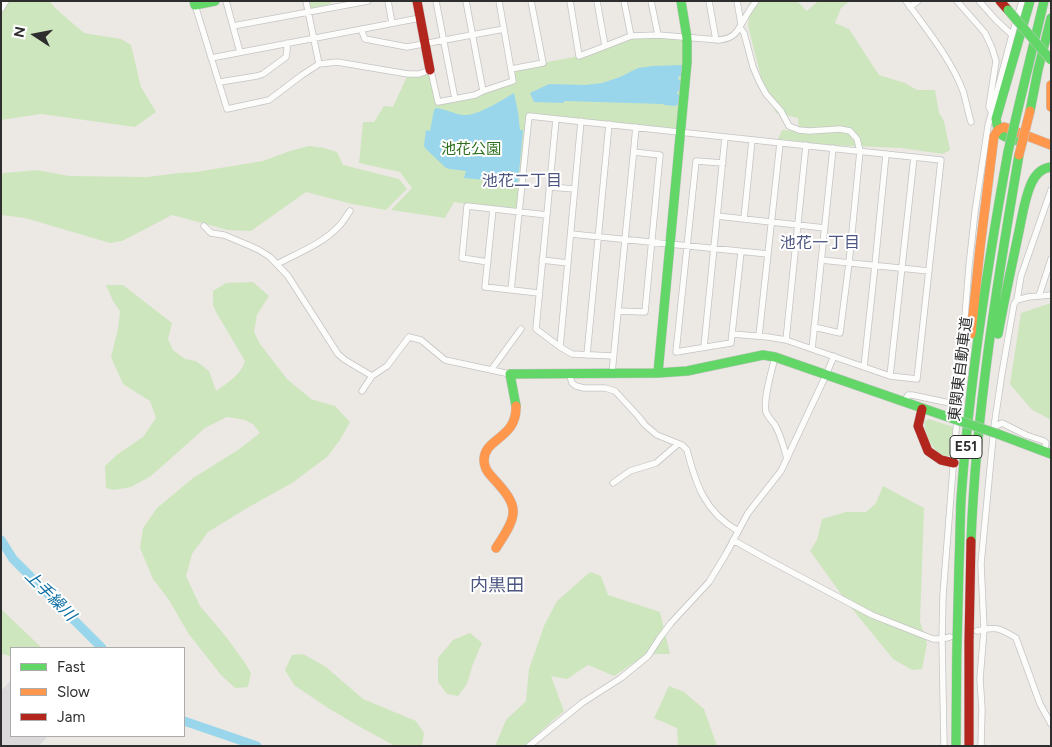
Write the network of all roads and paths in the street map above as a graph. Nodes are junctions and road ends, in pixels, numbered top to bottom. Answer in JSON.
{"nodes":[{"id":1,"x":6,"y":1,"type":"edge"},
{"id":2,"x":215,"y":1,"type":"edge"},
{"id":3,"x":226,"y":1,"type":"edge"},
{"id":4,"x":306,"y":1,"type":"edge"},
{"id":5,"x":368,"y":1,"type":"edge"},
{"id":6,"x":388,"y":1,"type":"edge"},
{"id":7,"x":417,"y":1,"type":"edge"},
{"id":8,"x":436,"y":1,"type":"edge"},
{"id":9,"x":466,"y":1,"type":"edge"},
{"id":10,"x":500,"y":1,"type":"edge"},
{"id":11,"x":532,"y":1,"type":"edge"},
{"id":12,"x":570,"y":1,"type":"edge"},
{"id":13,"x":597,"y":1,"type":"edge"},
{"id":14,"x":624,"y":1,"type":"edge"},
{"id":15,"x":651,"y":1,"type":"edge"},
{"id":16,"x":681,"y":1,"type":"edge"},
{"id":17,"x":709,"y":1,"type":"edge"},
{"id":18,"x":737,"y":1,"type":"edge"},
{"id":19,"x":756,"y":1,"type":"edge"},
{"id":20,"x":906,"y":1,"type":"edge"},
{"id":21,"x":918,"y":1,"type":"edge"},
{"id":22,"x":957,"y":1,"type":"edge"},
{"id":23,"x":979,"y":1,"type":"edge"},
{"id":24,"x":1000,"y":1,"type":"edge"},
{"id":25,"x":1044,"y":1,"type":"edge"},
{"id":26,"x":1023,"y":2,"type":"edge"},
{"id":27,"x":195,"y":3,"type":"edge"},
{"id":28,"x":910,"y":7,"type":"junction"},
{"id":29,"x":1,"y":9,"type":"edge"},
{"id":30,"x":308,"y":12,"type":"junction"},
{"id":31,"x":420,"y":18,"type":"junction"},
{"id":32,"x":1051,"y":18,"type":"edge"},
{"id":33,"x":392,"y":23,"type":"junction"},
{"id":34,"x":233,"y":26,"type":"junction"},
{"id":35,"x":741,"y":26,"type":"junction"},
{"id":36,"x":361,"y":29,"type":"junction"},
{"id":37,"x":504,"y":29,"type":"junction"},
{"id":38,"x":473,"y":35,"type":"junction"},
{"id":39,"x":658,"y":35,"type":"junction"},
{"id":40,"x":1012,"y":35,"type":"junction"},
{"id":41,"x":631,"y":36,"type":"junction"},
{"id":42,"x":313,"y":38,"type":"junction"},
{"id":43,"x":688,"y":38,"type":"junction"},
{"id":44,"x":444,"y":40,"type":"junction"},
{"id":45,"x":716,"y":40,"type":"junction"},
{"id":46,"x":287,"y":43,"type":"junction"},
{"id":47,"x":425,"y":44,"type":"junction"},
{"id":48,"x":605,"y":46,"type":"junction"},
{"id":49,"x":240,"y":52,"type":"junction"},
{"id":50,"x":211,"y":58,"type":"junction"},
{"id":51,"x":1051,"y":60,"type":"edge"},
{"id":52,"x":319,"y":64,"type":"junction"},
{"id":53,"x":511,"y":69,"type":"junction"},
{"id":54,"x":430,"y":70,"type":"junction"},
{"id":55,"x":220,"y":82,"type":"junction"},
{"id":56,"x":1051,"y":85,"type":"edge"},
{"id":57,"x":483,"y":91,"type":"junction"},
{"id":58,"x":455,"y":99,"type":"junction"},
{"id":59,"x":1051,"y":107,"type":"edge"},
{"id":60,"x":992,"y":113,"type":"junction"},
{"id":61,"x":556,"y":118,"type":"junction"},
{"id":62,"x":582,"y":121,"type":"junction"},
{"id":63,"x":971,"y":122,"type":"dead end"},
{"id":64,"x":609,"y":124,"type":"junction"},
{"id":65,"x":636,"y":127,"type":"junction"},
{"id":66,"x":681,"y":129,"type":"junction"},
{"id":67,"x":998,"y":130,"type":"junction"},
{"id":68,"x":725,"y":137,"type":"junction"},
{"id":69,"x":752,"y":140,"type":"junction"},
{"id":70,"x":780,"y":143,"type":"junction"},
{"id":71,"x":806,"y":145,"type":"junction"},
{"id":72,"x":1051,"y":145,"type":"edge"},
{"id":73,"x":833,"y":148,"type":"junction"},
{"id":74,"x":860,"y":151,"type":"junction"},
{"id":75,"x":634,"y":152,"type":"junction"},
{"id":76,"x":886,"y":154,"type":"junction"},
{"id":77,"x":1051,"y":154,"type":"edge"},
{"id":78,"x":914,"y":157,"type":"junction"},
{"id":79,"x":723,"y":164,"type":"junction"},
{"id":80,"x":1051,"y":167,"type":"edge"},
{"id":81,"x":549,"y":186,"type":"junction"},
{"id":82,"x":575,"y":189,"type":"junction"},
{"id":83,"x":1051,"y":190,"type":"edge"},
{"id":84,"x":494,"y":209,"type":"junction"},
{"id":85,"x":350,"y":211,"type":"dead end"},
{"id":86,"x":520,"y":212,"type":"junction"},
{"id":87,"x":547,"y":215,"type":"junction"},
{"id":88,"x":717,"y":216,"type":"junction"},
{"id":89,"x":744,"y":219,"type":"junction"},
{"id":90,"x":772,"y":222,"type":"junction"},
{"id":91,"x":798,"y":225,"type":"junction"},
{"id":92,"x":204,"y":226,"type":"dead end"},
{"id":93,"x":825,"y":228,"type":"junction"},
{"id":94,"x":571,"y":234,"type":"junction"},
{"id":95,"x":598,"y":237,"type":"junction"},
{"id":96,"x":625,"y":240,"type":"junction"},
{"id":97,"x":652,"y":243,"type":"junction"},
{"id":98,"x":670,"y":244,"type":"junction"},
{"id":99,"x":687,"y":246,"type":"junction"},
{"id":100,"x":714,"y":249,"type":"junction"},
{"id":101,"x":741,"y":252,"type":"junction"},
{"id":102,"x":768,"y":254,"type":"junction"},
{"id":103,"x":1051,"y":259,"type":"edge"},
{"id":104,"x":542,"y":260,"type":"junction"},
{"id":105,"x":821,"y":260,"type":"junction"},
{"id":106,"x":488,"y":262,"type":"junction"},
{"id":107,"x":568,"y":263,"type":"junction"},
{"id":108,"x":849,"y":263,"type":"junction"},
{"id":109,"x":277,"y":264,"type":"junction"},
{"id":110,"x":875,"y":266,"type":"junction"},
{"id":111,"x":902,"y":268,"type":"junction"},
{"id":112,"x":929,"y":271,"type":"junction"},
{"id":113,"x":511,"y":290,"type":"junction"},
{"id":114,"x":539,"y":293,"type":"junction"},
{"id":115,"x":1051,"y":295,"type":"edge"},
{"id":116,"x":1039,"y":296,"type":"junction"},
{"id":117,"x":1017,"y":300,"type":"junction"},
{"id":118,"x":618,"y":311,"type":"junction"},
{"id":119,"x":814,"y":327,"type":"junction"},
{"id":120,"x":520,"y":330,"type":"dead end"},
{"id":121,"x":732,"y":334,"type":"junction"},
{"id":122,"x":759,"y":336,"type":"junction"},
{"id":123,"x":786,"y":340,"type":"junction"},
{"id":124,"x":560,"y":347,"type":"junction"},
{"id":125,"x":704,"y":347,"type":"junction"},
{"id":126,"x":812,"y":349,"type":"junction"},
{"id":127,"x":587,"y":355,"type":"junction"},
{"id":128,"x":613,"y":356,"type":"junction"},
{"id":129,"x":834,"y":356,"type":"junction"},
{"id":130,"x":775,"y":357,"type":"junction"},
{"id":131,"x":864,"y":367,"type":"junction"},
{"id":132,"x":491,"y":370,"type":"junction"},
{"id":133,"x":569,"y":373,"type":"junction"},
{"id":134,"x":612,"y":373,"type":"junction"},
{"id":135,"x":658,"y":373,"type":"junction"},
{"id":136,"x":510,"y":374,"type":"junction"},
{"id":137,"x":826,"y":375,"type":"junction"},
{"id":138,"x":372,"y":376,"type":"junction"},
{"id":139,"x":890,"y":376,"type":"junction"},
{"id":140,"x":362,"y":391,"type":"dead end"},
{"id":141,"x":904,"y":402,"type":"junction"},
{"id":142,"x":959,"y":405,"type":"junction"},
{"id":143,"x":922,"y":409,"type":"junction"},
{"id":144,"x":996,"y":431,"type":"junction"},
{"id":145,"x":979,"y":433,"type":"junction"},
{"id":146,"x":678,"y":444,"type":"junction"},
{"id":147,"x":966,"y":444,"type":"junction"},
{"id":148,"x":1048,"y":453,"type":"edge"},
{"id":149,"x":787,"y":459,"type":"junction"},
{"id":150,"x":954,"y":464,"type":"junction"},
{"id":151,"x":613,"y":483,"type":"dead end"},
{"id":152,"x":738,"y":531,"type":"junction"},
{"id":153,"x":733,"y":540,"type":"junction"},
{"id":154,"x":496,"y":548,"type":"dead end"},
{"id":155,"x":984,"y":629,"type":"junction"},
{"id":156,"x":977,"y":631,"type":"dead end"},
{"id":157,"x":950,"y":636,"type":"dead end"},
{"id":158,"x":942,"y":639,"type":"junction"},
{"id":159,"x":1051,"y":724,"type":"edge"},
{"id":160,"x":529,"y":746,"type":"edge"},
{"id":161,"x":944,"y":746,"type":"edge"},
{"id":162,"x":956,"y":746,"type":"edge"},
{"id":163,"x":969,"y":746,"type":"edge"},
{"id":164,"x":981,"y":746,"type":"edge"}],
"edges":[{"from":1,"to":29,"type":"street"},
{"from":2,"to":27,"type":"main road"},
{"from":3,"to":34,"type":"street"},
{"from":4,"to":30,"type":"street"},
{"from":5,"to":30,"type":"street"},
{"from":6,"to":33,"type":"street"},
{"from":7,"to":31,"type":"main road"},
{"from":8,"to":44,"type":"street"},
{"from":9,"to":38,"type":"street"},
{"from":10,"to":37,"type":"street"},
{"from":11,"to":53,"type":"street"},
{"from":12,"to":48,"type":"street"},
{"from":13,"to":48,"type":"street"},
{"from":14,"to":41,"type":"street"},
{"from":15,"to":39,"type":"street"},
{"from":16,"to":43,"type":"main road"},
{"from":17,"to":45,"type":"street"},
{"from":18,"to":35,"type":"street"},
{"from":19,"to":35,"type":"street"},
{"from":20,"to":28,"type":"street"},
{"from":21,"to":28,"type":"street"},
{"from":22,"to":60,"type":"street"},
{"from":23,"to":40,"type":"street"},
{"from":24,"to":51,"type":"main road","bridge":true},
{"from":25,"to":147,"type":"main road","name":"東関東自動車道","number":"E51","bridge":true},
{"from":26,"to":40,"type":"street"},
{"from":26,"to":67,"type":"main road"},
{"from":27,"to":50,"type":"street"},
{"from":28,"to":63,"type":"street"},
{"from":30,"to":34,"type":"street"},
{"from":30,"to":42,"type":"street"},
{"from":31,"to":33,"type":"street"},
{"from":31,"to":47,"type":"main road"},
{"from":32,"to":145,"type":"main road","name":"東関東自動車道","number":"E51","bridge":true},
{"from":33,"to":36,"type":"street"},
{"from":34,"to":49,"type":"street"},
{"from":35,"to":45,"type":"street"},
{"from":35,"to":74,"type":"street"},
{"from":36,"to":42,"type":"street"},
{"from":36,"to":47,"type":"street"},
{"from":37,"to":38,"type":"street"},
{"from":37,"to":53,"type":"street"},
{"from":38,"to":44,"type":"street"},
{"from":38,"to":57,"type":"street"},
{"from":39,"to":41,"type":"street"},
{"from":39,"to":43,"type":"street"},
{"from":40,"to":60,"type":"street"},
{"from":41,"to":48,"type":"street"},
{"from":42,"to":46,"type":"street"},
{"from":42,"to":52,"type":"street"},
{"from":43,"to":45,"type":"street"},
{"from":43,"to":66,"type":"main road"},
{"from":44,"to":47,"type":"street"},
{"from":44,"to":58,"type":"street"},
{"from":46,"to":49,"type":"street"},
{"from":46,"to":55,"type":"street"},
{"from":47,"to":54,"type":"main road"},
{"from":49,"to":50,"type":"street"},
{"from":50,"to":55,"type":"street"},
{"from":52,"to":54,"type":"street"},
{"from":52,"to":55,"type":"street"},
{"from":53,"to":57,"type":"street"},
{"from":54,"to":58,"type":"street"},
{"from":56,"to":59,"type":"main road"},
{"from":57,"to":58,"type":"street"},
{"from":60,"to":142,"type":"street"},
{"from":61,"to":62,"type":"street"},
{"from":61,"to":81,"type":"street"},
{"from":61,"to":86,"type":"street"},
{"from":62,"to":64,"type":"street"},
{"from":62,"to":82,"type":"street"},
{"from":64,"to":65,"type":"street"},
{"from":64,"to":95,"type":"street"},
{"from":65,"to":66,"type":"street"},
{"from":65,"to":75,"type":"street"},
{"from":66,"to":68,"type":"street"},
{"from":66,"to":98,"type":"main road"},
{"from":67,"to":72,"type":"main road"},
{"from":67,"to":77,"type":"main road"},
{"from":67,"to":147,"type":"main road"},
{"from":68,"to":69,"type":"street"},
{"from":68,"to":79,"type":"street"},
{"from":69,"to":70,"type":"street"},
{"from":69,"to":89,"type":"street"},
{"from":70,"to":71,"type":"street"},
{"from":70,"to":90,"type":"street"},
{"from":71,"to":73,"type":"street"},
{"from":71,"to":91,"type":"street"},
{"from":73,"to":74,"type":"street"},
{"from":73,"to":93,"type":"street"},
{"from":74,"to":76,"type":"street"},
{"from":74,"to":108,"type":"street"},
{"from":75,"to":96,"type":"street"},
{"from":75,"to":97,"type":"street"},
{"from":76,"to":78,"type":"street"},
{"from":76,"to":110,"type":"street"},
{"from":78,"to":111,"type":"street"},
{"from":78,"to":112,"type":"street"},
{"from":79,"to":88,"type":"street"},
{"from":79,"to":99,"type":"street"},
{"from":80,"to":145,"type":"main road"},
{"from":81,"to":82,"type":"street"},
{"from":81,"to":87,"type":"street"},
{"from":82,"to":94,"type":"street"},
{"from":83,"to":117,"type":"street"},
{"from":84,"to":86,"type":"street"},
{"from":84,"to":106,"type":"street"},
{"from":84,"to":106,"type":"street"},
{"from":85,"to":109,"type":"street"},
{"from":86,"to":87,"type":"street"},
{"from":86,"to":113,"type":"street"},
{"from":87,"to":104,"type":"street"},
{"from":88,"to":89,"type":"street"},
{"from":88,"to":100,"type":"street"},
{"from":89,"to":90,"type":"street"},
{"from":90,"to":91,"type":"street"},
{"from":90,"to":102,"type":"street"},
{"from":91,"to":93,"type":"street"},
{"from":91,"to":123,"type":"street"},
{"from":92,"to":109,"type":"street"},
{"from":93,"to":105,"type":"street"},
{"from":94,"to":95,"type":"street"},
{"from":94,"to":107,"type":"street"},
{"from":95,"to":96,"type":"street"},
{"from":95,"to":127,"type":"street"},
{"from":96,"to":97,"type":"street"},
{"from":96,"to":118,"type":"street"},
{"from":97,"to":98,"type":"street"},
{"from":97,"to":118,"type":"street"},
{"from":98,"to":99,"type":"street"},
{"from":98,"to":135,"type":"main road"},
{"from":99,"to":100,"type":"street"},
{"from":99,"to":125,"type":"street"},
{"from":100,"to":101,"type":"street"},
{"from":100,"to":125,"type":"street"},
{"from":101,"to":102,"type":"street"},
{"from":101,"to":121,"type":"street"},
{"from":102,"to":122,"type":"street"},
{"from":103,"to":116,"type":"street"},
{"from":104,"to":107,"type":"street"},
{"from":104,"to":114,"type":"street"},
{"from":105,"to":108,"type":"street"},
{"from":105,"to":119,"type":"street"},
{"from":106,"to":113,"type":"street"},
{"from":107,"to":124,"type":"street"},
{"from":108,"to":110,"type":"street"},
{"from":108,"to":119,"type":"street"},
{"from":109,"to":138,"type":"street"},
{"from":110,"to":111,"type":"street"},
{"from":110,"to":131,"type":"street"},
{"from":111,"to":112,"type":"street"},
{"from":111,"to":139,"type":"street"},
{"from":112,"to":139,"type":"street"},
{"from":113,"to":114,"type":"street"},
{"from":114,"to":124,"type":"street"},
{"from":115,"to":116,"type":"street"},
{"from":116,"to":117,"type":"street"},
{"from":117,"to":144,"type":"street"},
{"from":118,"to":128,"type":"street"},
{"from":119,"to":126,"type":"street"},
{"from":120,"to":132,"type":"street"},
{"from":121,"to":122,"type":"street"},
{"from":121,"to":125,"type":"street"},
{"from":122,"to":123,"type":"street"},
{"from":123,"to":126,"type":"street"},
{"from":124,"to":127,"type":"street"},
{"from":126,"to":129,"type":"street"},
{"from":127,"to":128,"type":"street"},
{"from":128,"to":134,"type":"street"},
{"from":129,"to":131,"type":"street"},
{"from":129,"to":137,"type":"street"},
{"from":130,"to":135,"type":"main road"},
{"from":130,"to":137,"type":"main road"},
{"from":130,"to":149,"type":"street"},
{"from":131,"to":139,"type":"street"},
{"from":132,"to":136,"type":"street"},
{"from":132,"to":138,"type":"street"},
{"from":133,"to":134,"type":"main road"},
{"from":133,"to":136,"type":"main road"},
{"from":133,"to":146,"type":"street"},
{"from":134,"to":135,"type":"main road"},
{"from":136,"to":154,"type":"main road"},
{"from":137,"to":141,"type":"main road"},
{"from":137,"to":149,"type":"street"},
{"from":138,"to":140,"type":"street"},
{"from":141,"to":142,"type":"street"},
{"from":141,"to":143,"type":"main road"},
{"from":142,"to":150,"type":"street"},
{"from":143,"to":144,"type":"main road","bridge":true},
{"from":143,"to":150,"type":"main road"},
{"from":144,"to":148,"type":"main road"},
{"from":144,"to":155,"type":"street"},
{"from":145,"to":163,"type":"main road","name":"東関東自動車道","number":"E51"},
{"from":146,"to":151,"type":"street"},
{"from":146,"to":152,"type":"street"},
{"from":147,"to":162,"type":"main road","name":"東関東自動車道","number":"E51"},
{"from":149,"to":152,"type":"street"},
{"from":150,"to":158,"type":"street"},
{"from":152,"to":153,"type":"street"},
{"from":153,"to":158,"type":"street"},
{"from":153,"to":160,"type":"street"},
{"from":155,"to":156,"type":"street"},
{"from":155,"to":159,"type":"street"},
{"from":155,"to":164,"type":"street"},
{"from":157,"to":158,"type":"street"},
{"from":158,"to":161,"type":"street"}]}
